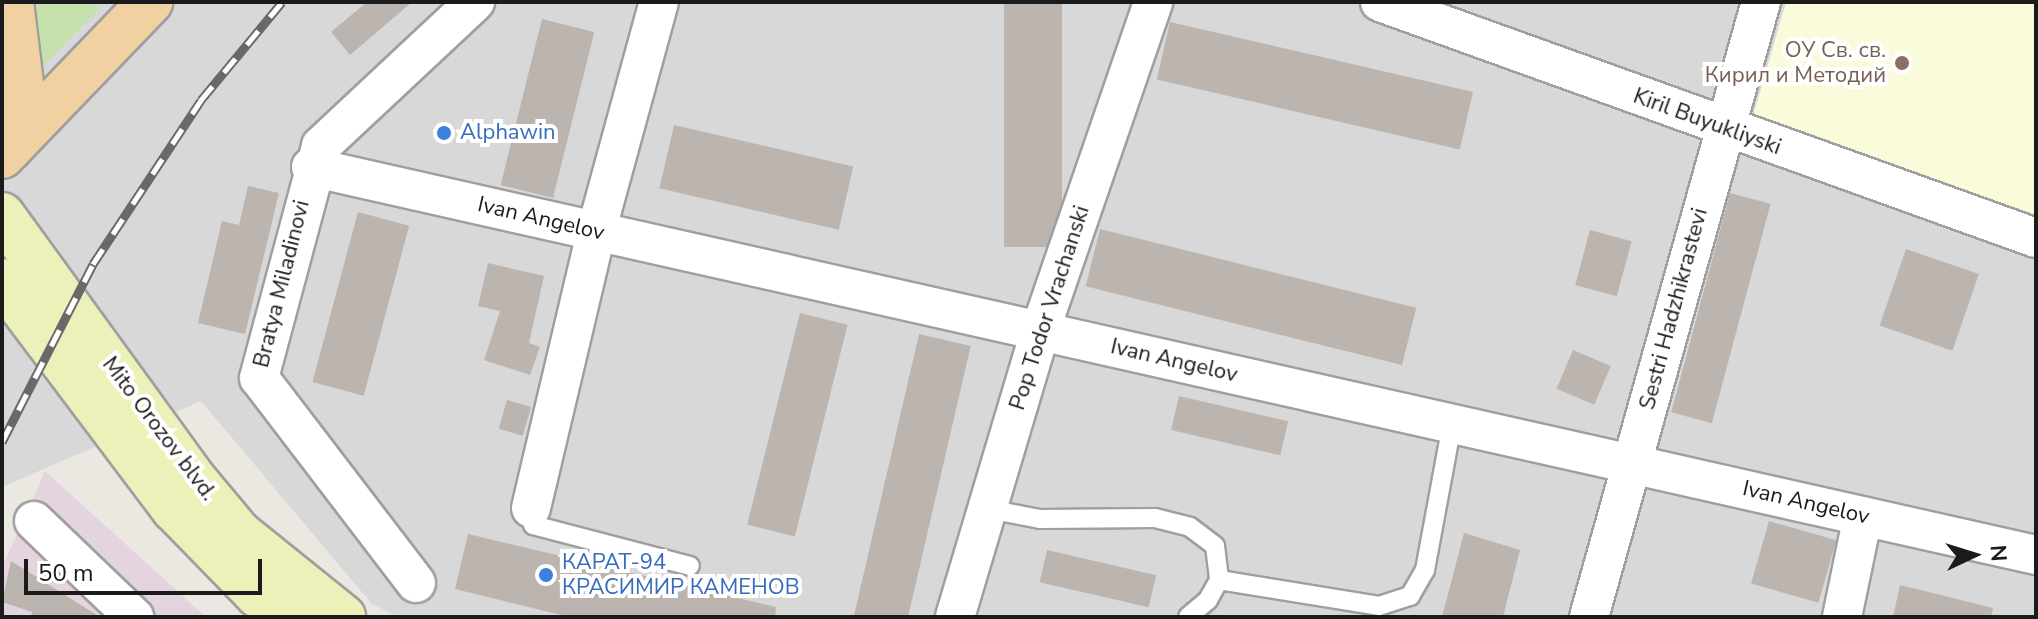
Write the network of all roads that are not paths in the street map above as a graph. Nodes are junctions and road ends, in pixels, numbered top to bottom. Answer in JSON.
{"nodes":[{"id":1,"x":11,"y":2,"type":"edge"},
{"id":2,"x":150,"y":2,"type":"edge"},
{"id":3,"x":475,"y":2,"type":"edge"},
{"id":4,"x":659,"y":2,"type":"edge"},
{"id":5,"x":1153,"y":2,"type":"edge"},
{"id":6,"x":1380,"y":2,"type":"edge"},
{"id":7,"x":1761,"y":2,"type":"edge"},
{"id":8,"x":1724,"y":129,"type":"junction"},
{"id":9,"x":6,"y":152,"type":"edge"},
{"id":10,"x":311,"y":167,"type":"junction"},
{"id":11,"x":2,"y":215,"type":"edge"},
{"id":12,"x":596,"y":232,"type":"junction"},
{"id":13,"x":2036,"y":238,"type":"edge"},
{"id":14,"x":2,"y":281,"type":"edge"},
{"id":15,"x":1040,"y":331,"type":"junction"},
{"id":16,"x":1452,"y":424,"type":"junction"},
{"id":17,"x":1632,"y":465,"type":"junction"},
{"id":18,"x":531,"y":508,"type":"joint"},
{"id":19,"x":988,"y":509,"type":"junction"},
{"id":20,"x":1863,"y":516,"type":"junction"},
{"id":21,"x":34,"y":521,"type":"dead end"},
{"id":22,"x":2036,"y":555,"type":"edge"},
{"id":23,"x":690,"y":566,"type":"dead end"},
{"id":24,"x":1219,"y":580,"type":"junction"},
{"id":25,"x":416,"y":583,"type":"dead end"},
{"id":26,"x":134,"y":617,"type":"edge"},
{"id":27,"x":287,"y":617,"type":"edge"},
{"id":28,"x":343,"y":617,"type":"edge"},
{"id":29,"x":955,"y":617,"type":"edge"},
{"id":30,"x":1188,"y":617,"type":"edge"},
{"id":31,"x":1589,"y":617,"type":"edge"},
{"id":32,"x":1842,"y":617,"type":"edge"}],
"edges":[{"from":1,"to":9,"type":"main road"},
{"from":2,"to":9,"type":"main road"},
{"from":3,"to":10,"type":"street","name":"Bratya Miladinovi"},
{"from":4,"to":12,"type":"street"},
{"from":5,"to":15,"type":"street","name":"Pop Todor Vrachanski"},
{"from":6,"to":8,"type":"street","name":"Kiril Buyukliyski"},
{"from":7,"to":8,"type":"street","name":"Sestri Hadzhikrastevi"},
{"from":8,"to":13,"type":"street","name":"Kiril Buyukliyski"},
{"from":8,"to":17,"type":"street","name":"Sestri Hadzhikrastevi"},
{"from":10,"to":12,"type":"street","name":"Ivan Angelov"},
{"from":10,"to":25,"type":"street","name":"Bratya Miladinovi"},
{"from":11,"to":28,"type":"main road","name":"Mito Orozov blvd."},
{"from":12,"to":15,"type":"street","name":"Ivan Angelov"},
{"from":12,"to":18,"type":"street"},
{"from":14,"to":27,"type":"main road","name":"Mito Orozov blvd."},
{"from":15,"to":16,"type":"street","name":"Ivan Angelov"},
{"from":15,"to":19,"type":"street","name":"Pop Todor Vrachanski"},
{"from":16,"to":17,"type":"street","name":"Ivan Angelov"},
{"from":16,"to":24,"type":"lane"},
{"from":17,"to":20,"type":"street","name":"Ivan Angelov"},
{"from":17,"to":31,"type":"street","name":"Sestri Hadzhikrastevi"},
{"from":18,"to":23,"type":"lane"},
{"from":19,"to":24,"type":"lane"},
{"from":19,"to":29,"type":"street","name":"Pop Todor Vrachanski"},
{"from":20,"to":22,"type":"street","name":"Ivan Angelov"},
{"from":20,"to":32,"type":"street"},
{"from":21,"to":26,"type":"street"},
{"from":24,"to":30,"type":"lane"}]}
